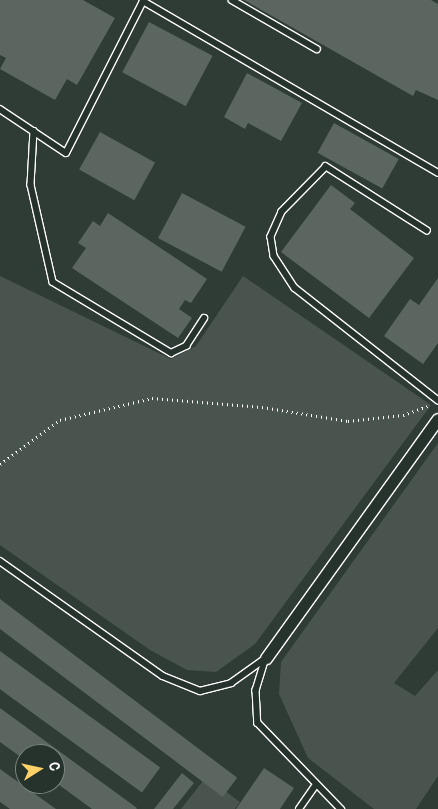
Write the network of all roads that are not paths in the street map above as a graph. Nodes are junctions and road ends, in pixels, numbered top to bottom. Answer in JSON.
{"nodes":[{"id":1,"x":232,"y":0,"type":"edge"},
{"id":2,"x":142,"y":1,"type":"edge"},
{"id":3,"x":317,"y":50,"type":"dead end"},
{"id":4,"x":0,"y":109,"type":"edge"},
{"id":5,"x":34,"y":131,"type":"junction"},
{"id":6,"x":438,"y":172,"type":"edge"},
{"id":7,"x":427,"y":231,"type":"dead end"},
{"id":8,"x":204,"y":318,"type":"dead end"},
{"id":9,"x":438,"y":401,"type":"edge"},
{"id":10,"x":438,"y":419,"type":"edge"},
{"id":11,"x":0,"y":561,"type":"edge"},
{"id":12,"x":266,"y":658,"type":"junction"},
{"id":13,"x":315,"y":786,"type":"junction"},
{"id":14,"x":299,"y":809,"type":"edge"},
{"id":15,"x":341,"y":809,"type":"edge"}],
"edges":[{"from":1,"to":3,"type":"lane"},
{"from":2,"to":5,"type":"lane"},
{"from":2,"to":6,"type":"lane"},
{"from":4,"to":5,"type":"lane"},
{"from":5,"to":8,"type":"lane"},
{"from":7,"to":9,"type":"lane"},
{"from":10,"to":12,"type":"street"},
{"from":11,"to":12,"type":"lane"},
{"from":12,"to":13,"type":"lane"},
{"from":13,"to":14,"type":"lane"},
{"from":13,"to":15,"type":"lane"}]}
